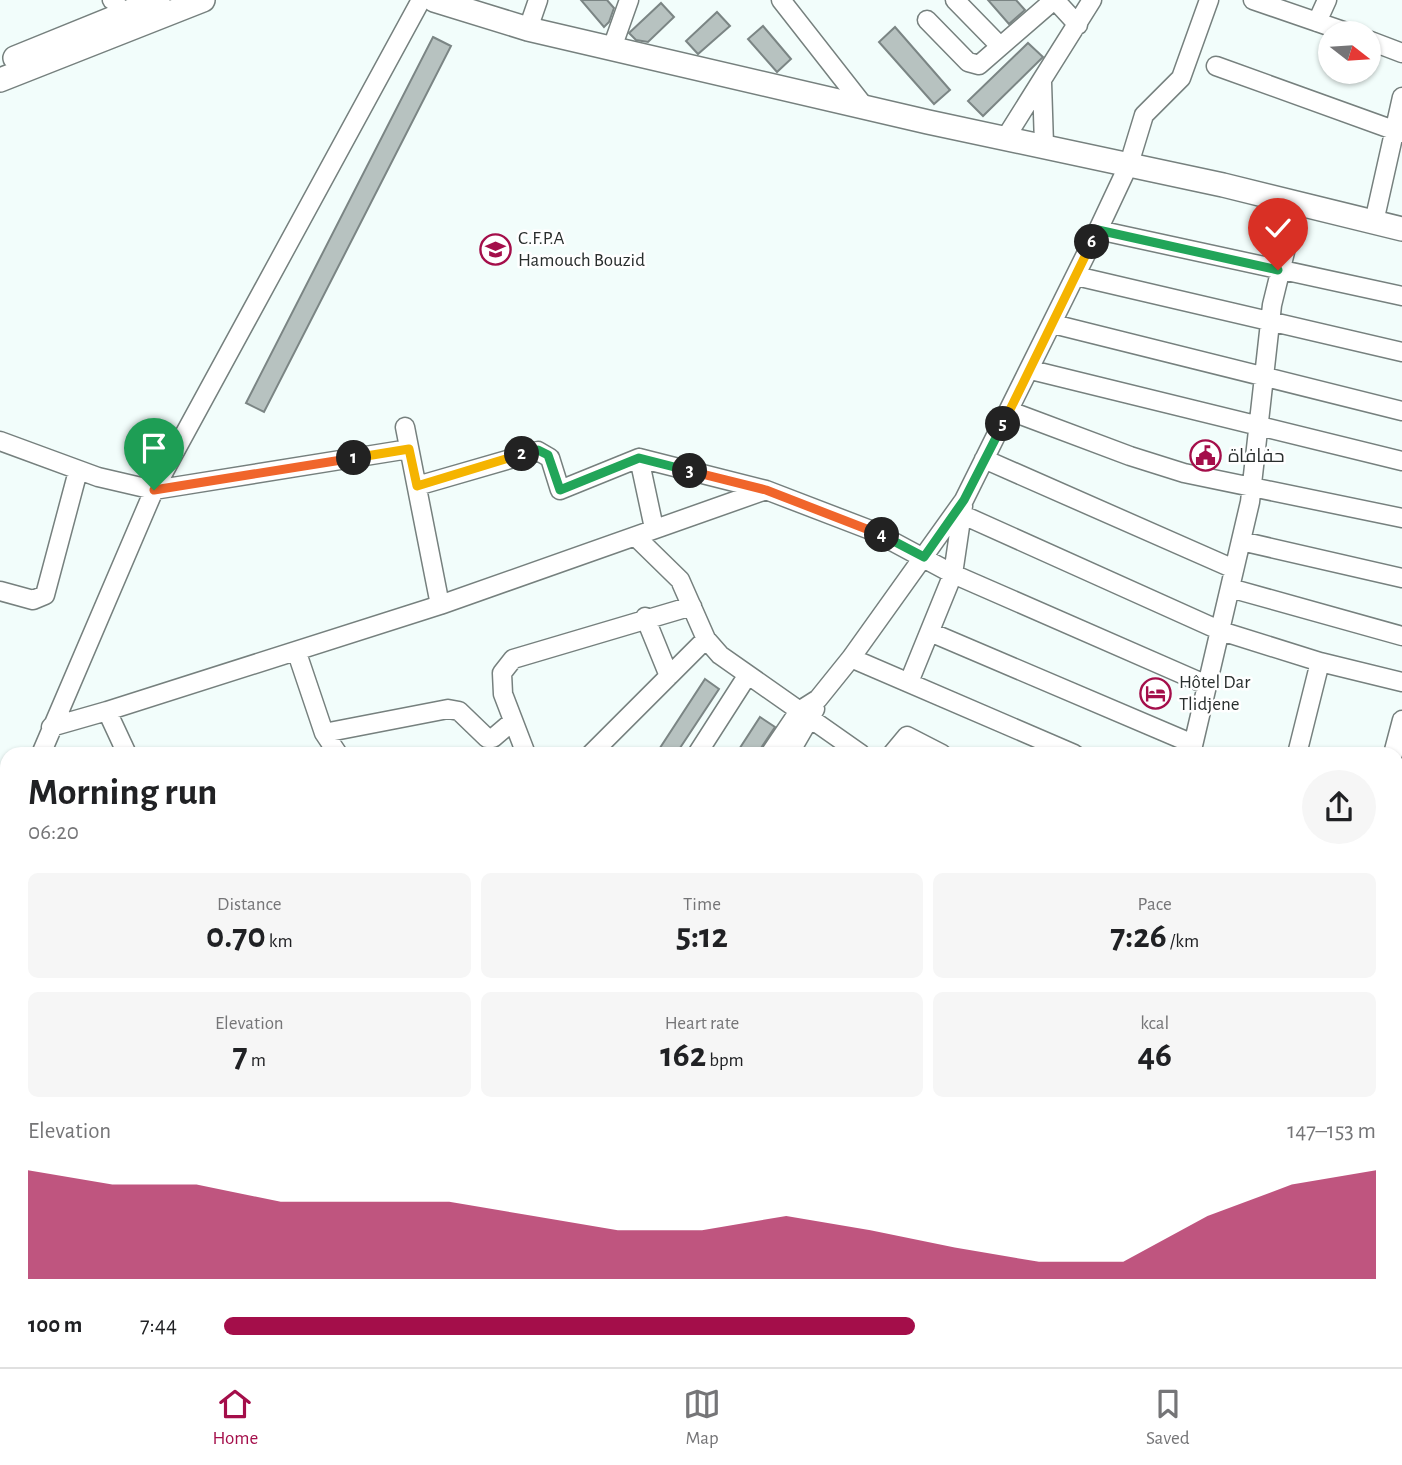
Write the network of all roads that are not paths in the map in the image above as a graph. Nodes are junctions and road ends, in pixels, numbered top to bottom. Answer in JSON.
{"nodes":[{"id":1,"x":158,"y":0,"type":"edge"},
{"id":2,"x":203,"y":0,"type":"edge"},
{"id":3,"x":421,"y":0,"type":"edge"},
{"id":4,"x":434,"y":0,"type":"edge"},
{"id":5,"x":538,"y":0,"type":"edge"},
{"id":6,"x":629,"y":0,"type":"edge"},
{"id":7,"x":781,"y":0,"type":"edge"},
{"id":8,"x":955,"y":0,"type":"edge"},
{"id":9,"x":1055,"y":0,"type":"edge"},
{"id":10,"x":1092,"y":0,"type":"edge"},
{"id":11,"x":1209,"y":0,"type":"edge"},
{"id":12,"x":1253,"y":0,"type":"edge"},
{"id":13,"x":1327,"y":0,"type":"edge"},
{"id":14,"x":457,"y":4,"type":"edge"},
{"id":15,"x":119,"y":9,"type":"edge"},
{"id":16,"x":927,"y":20,"type":"dead end"},
{"id":17,"x":1317,"y":22,"type":"joint"},
{"id":18,"x":1078,"y":25,"type":"junction"},
{"id":19,"x":528,"y":29,"type":"junction"},
{"id":20,"x":1381,"y":45,"type":"edge"},
{"id":21,"x":1000,"y":46,"type":"junction"},
{"id":22,"x":612,"y":48,"type":"junction"},
{"id":23,"x":1402,"y":53,"type":"edge"},
{"id":24,"x":0,"y":64,"type":"edge"},
{"id":25,"x":1216,"y":66,"type":"dead end"},
{"id":26,"x":0,"y":80,"type":"edge"},
{"id":27,"x":1042,"y":82,"type":"junction"},
{"id":28,"x":1402,"y":97,"type":"edge"},
{"id":29,"x":864,"y":106,"type":"junction"},
{"id":30,"x":1398,"y":131,"type":"edge"},
{"id":31,"x":1006,"y":137,"type":"junction"},
{"id":32,"x":1044,"y":145,"type":"junction"},
{"id":33,"x":1129,"y":164,"type":"junction"},
{"id":34,"x":1297,"y":203,"type":"junction"},
{"id":35,"x":1374,"y":222,"type":"junction"},
{"id":36,"x":1402,"y":229,"type":"edge"},
{"id":37,"x":1098,"y":230,"type":"junction"},
{"id":38,"x":1278,"y":270,"type":"junction"},
{"id":39,"x":1076,"y":276,"type":"junction"},
{"id":40,"x":1402,"y":296,"type":"edge"},
{"id":41,"x":1270,"y":321,"type":"junction"},
{"id":42,"x":1053,"y":324,"type":"junction"},
{"id":43,"x":1402,"y":352,"type":"edge"},
{"id":44,"x":1031,"y":370,"type":"junction"},
{"id":45,"x":1263,"y":379,"type":"junction"},
{"id":46,"x":1010,"y":411,"type":"junction"},
{"id":47,"x":1402,"y":411,"type":"edge"},
{"id":48,"x":405,"y":427,"type":"dead end"},
{"id":49,"x":1260,"y":428,"type":"junction"},
{"id":50,"x":0,"y":440,"type":"edge"},
{"id":51,"x":409,"y":449,"type":"junction"},
{"id":52,"x":639,"y":458,"type":"junction"},
{"id":53,"x":984,"y":458,"type":"junction"},
{"id":54,"x":1402,"y":461,"type":"edge"},
{"id":55,"x":78,"y":471,"type":"junction"},
{"id":56,"x":1252,"y":485,"type":"junction"},
{"id":57,"x":417,"y":486,"type":"junction"},
{"id":58,"x":154,"y":490,"type":"junction"},
{"id":59,"x":766,"y":490,"type":"junction"},
{"id":60,"x":963,"y":508,"type":"junction"},
{"id":61,"x":1402,"y":518,"type":"edge"},
{"id":62,"x":654,"y":528,"type":"junction"},
{"id":63,"x":636,"y":537,"type":"junction"},
{"id":64,"x":1241,"y":541,"type":"junction"},
{"id":65,"x":924,"y":557,"type":"junction"},
{"id":66,"x":1234,"y":569,"type":"junction"},
{"id":67,"x":953,"y":574,"type":"junction"},
{"id":68,"x":1402,"y":578,"type":"edge"},
{"id":69,"x":1230,"y":588,"type":"junction"},
{"id":70,"x":0,"y":591,"type":"edge"},
{"id":71,"x":440,"y":605,"type":"junction"},
{"id":72,"x":692,"y":606,"type":"junction"},
{"id":73,"x":645,"y":617,"type":"junction"},
{"id":74,"x":1221,"y":631,"type":"junction"},
{"id":75,"x":930,"y":632,"type":"junction"},
{"id":76,"x":1402,"y":636,"type":"edge"},
{"id":77,"x":706,"y":639,"type":"junction"},
{"id":78,"x":297,"y":653,"type":"junction"},
{"id":79,"x":851,"y":658,"type":"junction"},
{"id":80,"x":1320,"y":662,"type":"junction"},
{"id":81,"x":669,"y":676,"type":"junction"},
{"id":82,"x":747,"y":676,"type":"junction"},
{"id":83,"x":909,"y":682,"type":"junction"},
{"id":84,"x":1402,"y":682,"type":"edge"},
{"id":85,"x":1207,"y":685,"type":"junction"},
{"id":86,"x":107,"y":711,"type":"junction"},
{"id":87,"x":806,"y":715,"type":"junction"},
{"id":88,"x":1402,"y":720,"type":"edge"},
{"id":89,"x":513,"y":721,"type":"junction"},
{"id":90,"x":51,"y":727,"type":"junction"},
{"id":91,"x":324,"y":733,"type":"junction"},
{"id":92,"x":44,"y":747,"type":"edge"},
{"id":93,"x":124,"y":747,"type":"edge"},
{"id":94,"x":333,"y":747,"type":"edge"},
{"id":95,"x":523,"y":747,"type":"edge"},
{"id":96,"x":598,"y":747,"type":"edge"},
{"id":97,"x":701,"y":747,"type":"edge"},
{"id":98,"x":776,"y":747,"type":"edge"},
{"id":99,"x":792,"y":747,"type":"edge"},
{"id":100,"x":851,"y":747,"type":"edge"},
{"id":101,"x":897,"y":747,"type":"edge"},
{"id":102,"x":930,"y":747,"type":"edge"},
{"id":103,"x":1058,"y":747,"type":"edge"},
{"id":104,"x":1188,"y":747,"type":"edge"},
{"id":105,"x":1192,"y":747,"type":"edge"},
{"id":106,"x":1299,"y":747,"type":"edge"},
{"id":107,"x":1395,"y":747,"type":"edge"}],
"edges":[{"from":1,"to":15,"type":"main road"},
{"from":2,"to":15,"type":"main road"},
{"from":3,"to":58,"type":"street"},
{"from":4,"to":14,"type":"main road"},
{"from":5,"to":19,"type":"street"},
{"from":6,"to":22,"type":"street"},
{"from":7,"to":29,"type":"street"},
{"from":8,"to":21,"type":"street"},
{"from":9,"to":18,"type":"street"},
{"from":9,"to":21,"type":"street"},
{"from":10,"to":18,"type":"street"},
{"from":11,"to":33,"type":"street"},
{"from":12,"to":17,"type":"street"},
{"from":13,"to":17,"type":"street"},
{"from":14,"to":19,"type":"main road"},
{"from":15,"to":24,"type":"main road"},
{"from":15,"to":26,"type":"main road"},
{"from":16,"to":21,"type":"street"},
{"from":18,"to":27,"type":"street"},
{"from":19,"to":22,"type":"main road"},
{"from":20,"to":23,"type":"street"},
{"from":22,"to":29,"type":"main road"},
{"from":25,"to":30,"type":"street"},
{"from":27,"to":31,"type":"street"},
{"from":27,"to":32,"type":"street"},
{"from":28,"to":30,"type":"street"},
{"from":29,"to":31,"type":"main road"},
{"from":30,"to":35,"type":"street"},
{"from":31,"to":32,"type":"main road"},
{"from":32,"to":33,"type":"main road"},
{"from":33,"to":34,"type":"main road"},
{"from":33,"to":37,"type":"street"},
{"from":34,"to":35,"type":"main road"},
{"from":34,"to":38,"type":"street"},
{"from":35,"to":36,"type":"main road"},
{"from":37,"to":38,"type":"street"},
{"from":37,"to":39,"type":"street"},
{"from":38,"to":40,"type":"street"},
{"from":38,"to":41,"type":"street"},
{"from":39,"to":41,"type":"street"},
{"from":39,"to":42,"type":"street"},
{"from":41,"to":43,"type":"street"},
{"from":41,"to":45,"type":"street"},
{"from":42,"to":44,"type":"street"},
{"from":42,"to":45,"type":"street"},
{"from":44,"to":46,"type":"street"},
{"from":44,"to":49,"type":"street"},
{"from":45,"to":47,"type":"street"},
{"from":45,"to":49,"type":"street"},
{"from":46,"to":53,"type":"street"},
{"from":46,"to":56,"type":"street"},
{"from":48,"to":51,"type":"street"},
{"from":49,"to":54,"type":"street"},
{"from":49,"to":56,"type":"street"},
{"from":50,"to":55,"type":"street"},
{"from":51,"to":57,"type":"street"},
{"from":51,"to":58,"type":"street"},
{"from":52,"to":57,"type":"street"},
{"from":52,"to":59,"type":"street"},
{"from":52,"to":62,"type":"street"},
{"from":53,"to":60,"type":"street"},
{"from":53,"to":66,"type":"street"},
{"from":55,"to":58,"type":"street"},
{"from":55,"to":70,"type":"street"},
{"from":56,"to":61,"type":"street"},
{"from":56,"to":64,"type":"street"},
{"from":57,"to":71,"type":"street"},
{"from":58,"to":90,"type":"street"},
{"from":59,"to":62,"type":"street"},
{"from":59,"to":65,"type":"street"},
{"from":60,"to":65,"type":"street"},
{"from":60,"to":67,"type":"street"},
{"from":60,"to":74,"type":"street"},
{"from":62,"to":63,"type":"street"},
{"from":63,"to":71,"type":"street"},
{"from":63,"to":72,"type":"street"},
{"from":64,"to":66,"type":"street"},
{"from":64,"to":68,"type":"street"},
{"from":65,"to":67,"type":"street"},
{"from":65,"to":79,"type":"street"},
{"from":66,"to":69,"type":"street"},
{"from":67,"to":75,"type":"street"},
{"from":67,"to":85,"type":"street"},
{"from":69,"to":74,"type":"street"},
{"from":69,"to":76,"type":"street"},
{"from":71,"to":78,"type":"street"},
{"from":72,"to":73,"type":"street"},
{"from":72,"to":77,"type":"street"},
{"from":73,"to":81,"type":"street"},
{"from":73,"to":89,"type":"street"},
{"from":74,"to":80,"type":"street"},
{"from":74,"to":85,"type":"street"},
{"from":75,"to":83,"type":"street"},
{"from":75,"to":104,"type":"street"},
{"from":77,"to":81,"type":"street"},
{"from":77,"to":82,"type":"street"},
{"from":78,"to":86,"type":"street"},
{"from":78,"to":91,"type":"street"},
{"from":79,"to":83,"type":"street"},
{"from":79,"to":87,"type":"street"},
{"from":80,"to":84,"type":"street"},
{"from":80,"to":106,"type":"street"},
{"from":81,"to":96,"type":"street"},
{"from":82,"to":87,"type":"street"},
{"from":82,"to":97,"type":"street"},
{"from":83,"to":103,"type":"street"},
{"from":85,"to":105,"type":"street"},
{"from":86,"to":90,"type":"street"},
{"from":86,"to":93,"type":"street"},
{"from":87,"to":98,"type":"street"},
{"from":87,"to":99,"type":"street"},
{"from":87,"to":100,"type":"street"},
{"from":88,"to":107,"type":"street"},
{"from":89,"to":91,"type":"street"},
{"from":89,"to":95,"type":"street"},
{"from":90,"to":92,"type":"street"},
{"from":91,"to":94,"type":"street"},
{"from":101,"to":102,"type":"street"}]}
